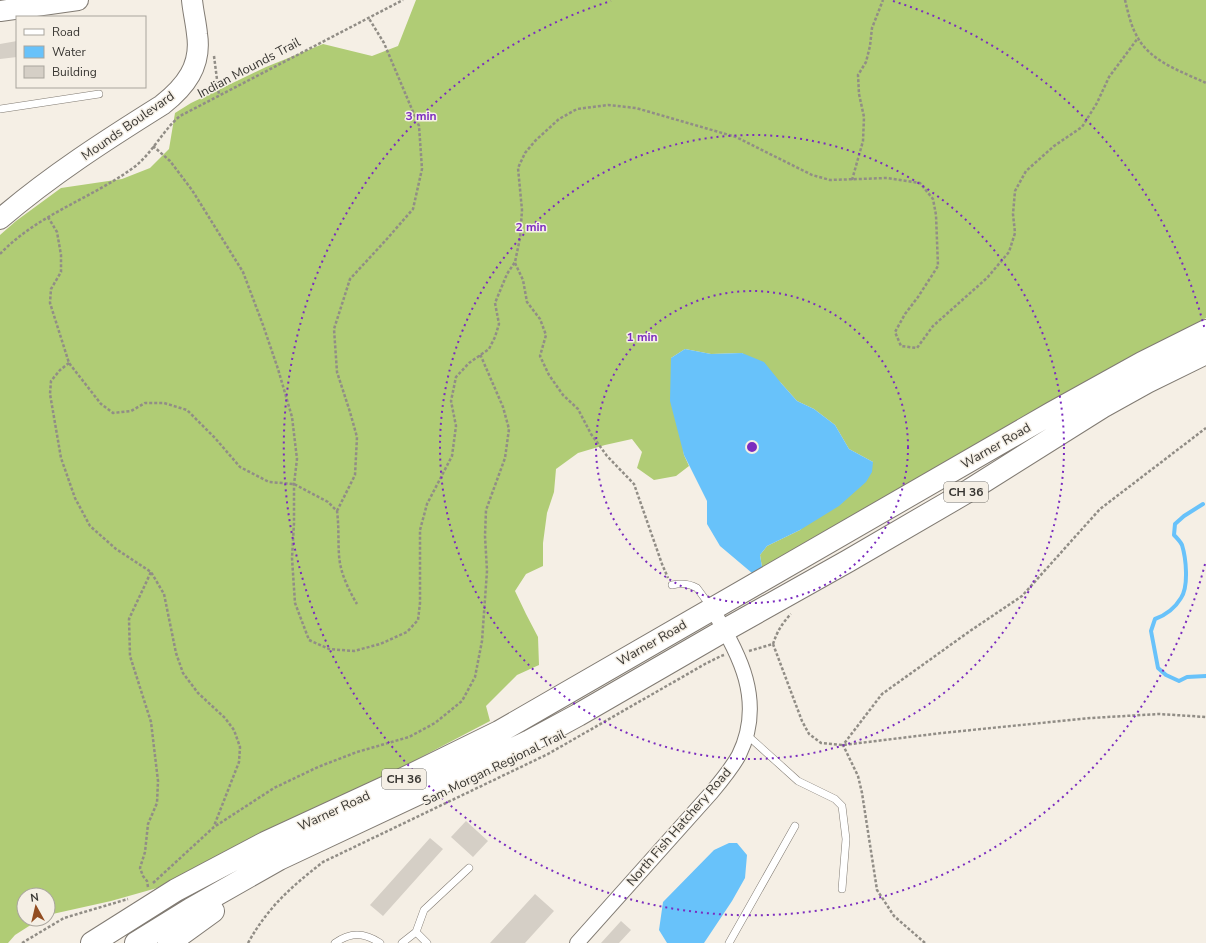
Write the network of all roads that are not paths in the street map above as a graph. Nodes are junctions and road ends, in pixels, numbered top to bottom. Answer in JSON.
{"nodes":[{"id":1,"x":78,"y":0,"type":"edge"},
{"id":2,"x":192,"y":0,"type":"edge"},
{"id":3,"x":0,"y":11,"type":"edge"},
{"id":4,"x":98,"y":94,"type":"dead end"},
{"id":5,"x":0,"y":109,"type":"edge"},
{"id":6,"x":0,"y":219,"type":"edge"},
{"id":7,"x":1206,"y":331,"type":"edge"},
{"id":8,"x":1206,"y":353,"type":"edge"},
{"id":9,"x":672,"y":585,"type":"road end"},
{"id":10,"x":712,"y":609,"type":"junction"},
{"id":11,"x":725,"y":630,"type":"junction"},
{"id":12,"x":747,"y":735,"type":"junction"},
{"id":13,"x":795,"y":826,"type":"dead end"},
{"id":14,"x":279,"y":859,"type":"junction"},
{"id":15,"x":469,"y":868,"type":"dead end"},
{"id":16,"x":842,"y":889,"type":"dead end"},
{"id":17,"x":416,"y":932,"type":"junction"},
{"id":18,"x":93,"y":943,"type":"edge"},
{"id":19,"x":136,"y":943,"type":"edge"},
{"id":20,"x":169,"y":943,"type":"edge"},
{"id":21,"x":335,"y":943,"type":"edge"},
{"id":22,"x":380,"y":943,"type":"edge"},
{"id":23,"x":402,"y":943,"type":"edge"},
{"id":24,"x":427,"y":943,"type":"edge"},
{"id":25,"x":577,"y":943,"type":"edge"},
{"id":26,"x":729,"y":943,"type":"edge"}],
"edges":[{"from":1,"to":3,"type":"street"},
{"from":2,"to":6,"type":"street","name":"Mounds Boulevard"},
{"from":4,"to":5,"type":"lane"},
{"from":7,"to":10,"type":"highway","name":"Warner Road","number":"CH 36"},
{"from":8,"to":11,"type":"highway","name":"Warner Road","number":"CH 36"},
{"from":9,"to":10,"type":"lane"},
{"from":10,"to":11,"type":"street","name":"North Fish Hatchery Road"},
{"from":10,"to":18,"type":"highway","name":"Warner Road","number":"CH 36"},
{"from":11,"to":12,"type":"street","name":"North Fish Hatchery Road"},
{"from":11,"to":14,"type":"highway","name":"Warner Road","number":"CH 36"},
{"from":12,"to":16,"type":"lane"},
{"from":12,"to":25,"type":"street","name":"North Fish Hatchery Road"},
{"from":13,"to":26,"type":"lane"},
{"from":14,"to":19,"type":"highway","name":"Warner Road","number":"CH 36"},
{"from":14,"to":20,"type":"highway"},
{"from":15,"to":17,"type":"lane"},
{"from":17,"to":23,"type":"lane"},
{"from":17,"to":24,"type":"lane"},
{"from":21,"to":22,"type":"lane"}]}
